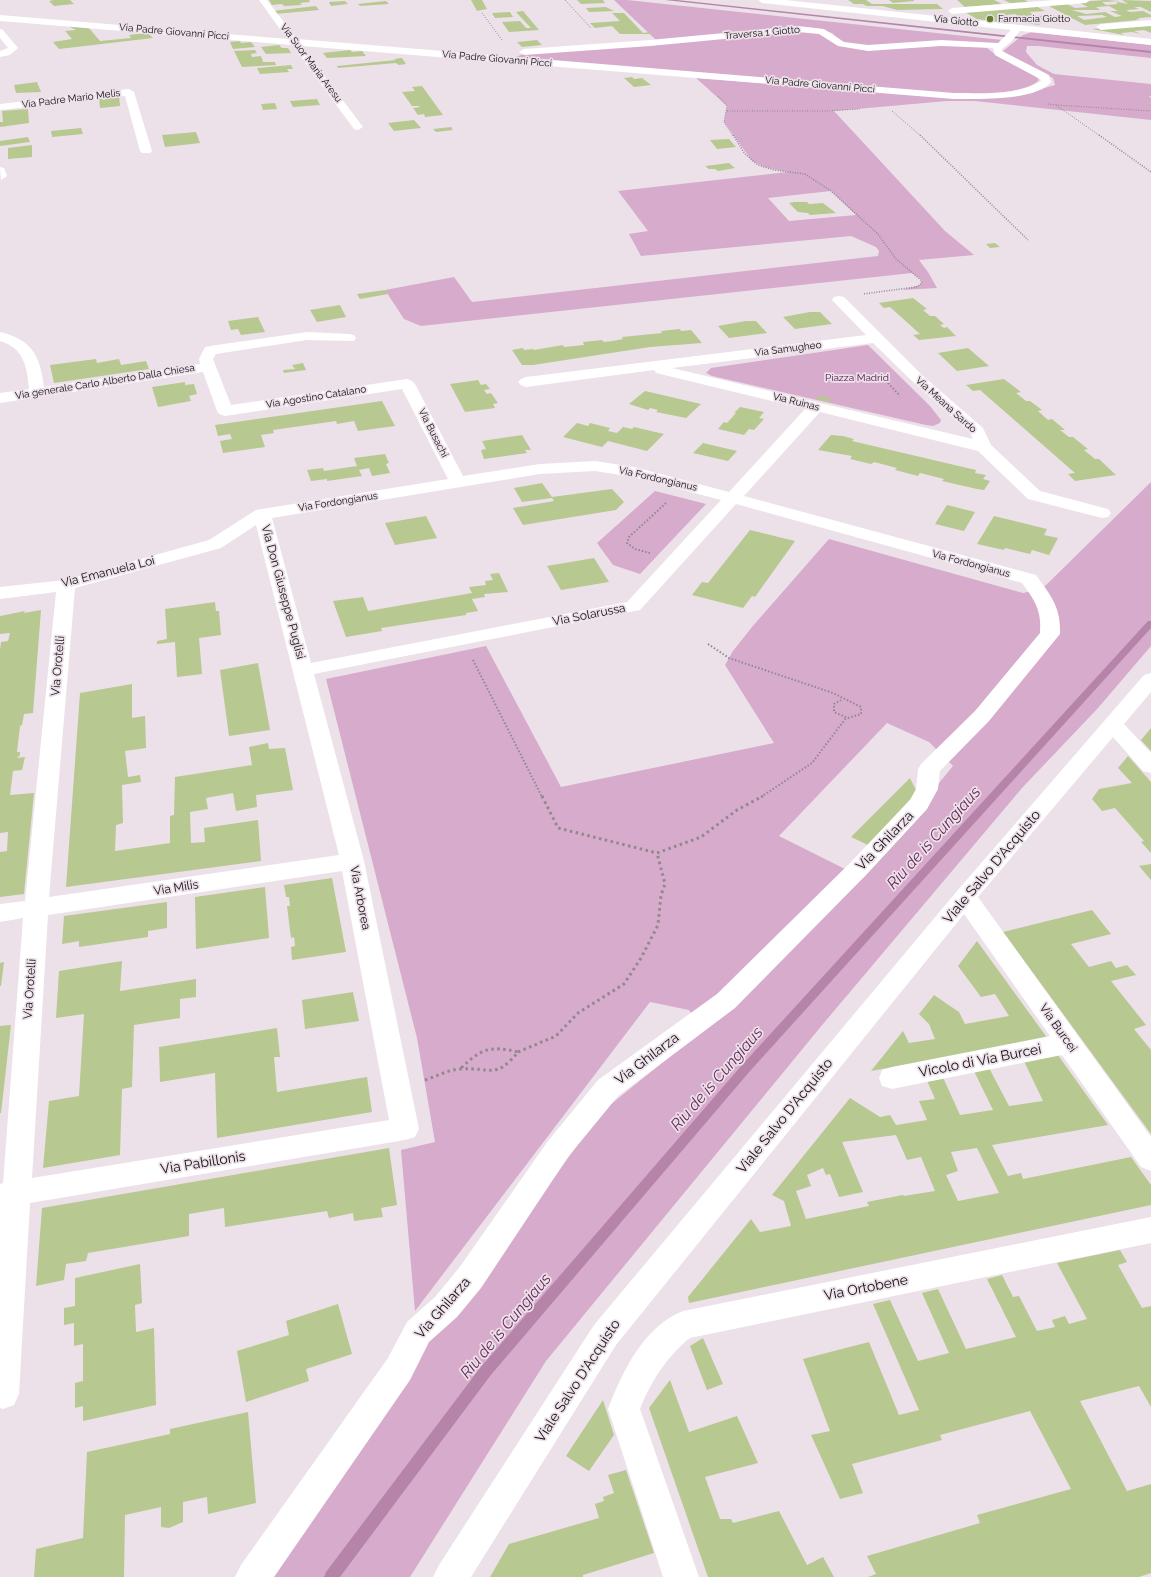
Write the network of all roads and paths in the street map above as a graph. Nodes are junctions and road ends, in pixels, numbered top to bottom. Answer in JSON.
{"nodes":[{"id":1,"x":263,"y":0,"type":"edge"},
{"id":2,"x":565,"y":0,"type":"edge"},
{"id":3,"x":763,"y":0,"type":"edge"},
{"id":4,"x":805,"y":0,"type":"edge"},
{"id":5,"x":1086,"y":0,"type":"edge"},
{"id":6,"x":1037,"y":2,"type":"edge"},
{"id":7,"x":945,"y":4,"type":"dead end"},
{"id":8,"x":814,"y":6,"type":"junction"},
{"id":9,"x":955,"y":10,"type":"junction"},
{"id":10,"x":1054,"y":11,"type":"dead end"},
{"id":11,"x":482,"y":13,"type":"dead end"},
{"id":12,"x":922,"y":17,"type":"junction"},
{"id":13,"x":0,"y":18,"type":"edge"},
{"id":14,"x":963,"y":22,"type":"junction"},
{"id":15,"x":1151,"y":22,"type":"edge"},
{"id":16,"x":1002,"y":26,"type":"junction"},
{"id":17,"x":1082,"y":30,"type":"junction"},
{"id":18,"x":0,"y":32,"type":"edge"},
{"id":19,"x":1013,"y":34,"type":"junction"},
{"id":20,"x":294,"y":42,"type":"junction"},
{"id":21,"x":1151,"y":42,"type":"edge"},
{"id":22,"x":609,"y":45,"type":"junction"},
{"id":23,"x":1000,"y":46,"type":"junction"},
{"id":24,"x":0,"y":54,"type":"edge"},
{"id":25,"x":511,"y":54,"type":"junction"},
{"id":26,"x":495,"y":58,"type":"junction"},
{"id":27,"x":693,"y":75,"type":"junction"},
{"id":28,"x":1042,"y":104,"type":"dead end"},
{"id":29,"x":1056,"y":105,"type":"junction"},
{"id":30,"x":0,"y":107,"type":"edge"},
{"id":31,"x":862,"y":109,"type":"dead end"},
{"id":32,"x":888,"y":109,"type":"dead end"},
{"id":33,"x":727,"y":111,"type":"junction"},
{"id":34,"x":1151,"y":111,"type":"edge"},
{"id":35,"x":358,"y":127,"type":"dead end"},
{"id":36,"x":146,"y":151,"type":"dead end"},
{"id":37,"x":1151,"y":172,"type":"edge"},
{"id":38,"x":1028,"y":240,"type":"dead end"},
{"id":39,"x":839,"y":300,"type":"joint"},
{"id":40,"x":0,"y":336,"type":"edge"},
{"id":41,"x":349,"y":338,"type":"dead end"},
{"id":42,"x":876,"y":338,"type":"junction"},
{"id":43,"x":700,"y":360,"type":"junction"},
{"id":44,"x":209,"y":366,"type":"junction"},
{"id":45,"x":648,"y":367,"type":"junction"},
{"id":46,"x":877,"y":372,"type":"dead end"},
{"id":47,"x":917,"y":378,"type":"junction"},
{"id":48,"x":698,"y":379,"type":"junction"},
{"id":49,"x":526,"y":382,"type":"dead end"},
{"id":50,"x":887,"y":382,"type":"junction"},
{"id":51,"x":407,"y":384,"type":"joint"},
{"id":52,"x":38,"y":393,"type":"junction"},
{"id":53,"x":900,"y":396,"type":"dead end"},
{"id":54,"x":0,"y":398,"type":"edge"},
{"id":55,"x":816,"y":407,"type":"junction"},
{"id":56,"x":970,"y":424,"type":"junction"},
{"id":57,"x":943,"y":437,"type":"junction"},
{"id":58,"x":984,"y":447,"type":"junction"},
{"id":59,"x":458,"y":482,"type":"junction"},
{"id":60,"x":685,"y":485,"type":"junction"},
{"id":61,"x":733,"y":499,"type":"junction"},
{"id":62,"x":1102,"y":513,"type":"dead end"},
{"id":63,"x":262,"y":514,"type":"junction"},
{"id":64,"x":216,"y":544,"type":"joint"},
{"id":65,"x":676,"y":560,"type":"junction"},
{"id":66,"x":1029,"y":580,"type":"joint"},
{"id":67,"x":66,"y":584,"type":"junction"},
{"id":68,"x":0,"y":593,"type":"edge"},
{"id":69,"x":462,"y":640,"type":"junction"},
{"id":70,"x":708,"y":644,"type":"dead end"},
{"id":71,"x":304,"y":670,"type":"junction"},
{"id":72,"x":1151,"y":679,"type":"edge"},
{"id":73,"x":842,"y":700,"type":"junction"},
{"id":74,"x":846,"y":718,"type":"junction"},
{"id":75,"x":1112,"y":724,"type":"junction"},
{"id":76,"x":1151,"y":766,"type":"edge"},
{"id":77,"x":657,"y":853,"type":"junction"},
{"id":78,"x":352,"y":862,"type":"junction"},
{"id":79,"x":965,"y":897,"type":"junction"},
{"id":80,"x":36,"y":909,"type":"junction"},
{"id":81,"x":0,"y":913,"type":"edge"},
{"id":82,"x":1069,"y":1043,"type":"junction"},
{"id":83,"x":518,"y":1052,"type":"junction"},
{"id":84,"x":460,"y":1069,"type":"junction"},
{"id":85,"x":892,"y":1078,"type":"dead end"},
{"id":86,"x":397,"y":1089,"type":"junction"},
{"id":87,"x":405,"y":1129,"type":"joint"},
{"id":88,"x":1151,"y":1159,"type":"edge"},
{"id":89,"x":8,"y":1195,"type":"edge"},
{"id":90,"x":1151,"y":1230,"type":"edge"},
{"id":91,"x":3,"y":1394,"type":"dead end"},
{"id":92,"x":253,"y":1577,"type":"edge"},
{"id":93,"x":451,"y":1577,"type":"edge"},
{"id":94,"x":681,"y":1577,"type":"edge"}],
"edges":[{"from":1,"to":20,"type":"street","name":"Via Suor Maria Aresu"},
{"from":2,"to":22,"type":"path"},
{"from":3,"to":8,"type":"street","name":"Via Giotto"},
{"from":4,"to":8,"type":"street"},
{"from":5,"to":6,"type":"street"},
{"from":6,"to":9,"type":"street"},
{"from":6,"to":10,"type":"street"},
{"from":7,"to":9,"type":"street"},
{"from":8,"to":12,"type":"street","name":"Via Giotto"},
{"from":9,"to":12,"type":"street"},
{"from":9,"to":14,"type":"street"},
{"from":11,"to":25,"type":"path"},
{"from":12,"to":14,"type":"street","name":"Via Giotto"},
{"from":13,"to":20,"type":"street","name":"Via Padre Giovanni Picci"},
{"from":14,"to":16,"type":"street","name":"Via Giotto"},
{"from":15,"to":17,"type":"street"},
{"from":16,"to":17,"type":"street"},
{"from":16,"to":19,"type":"street","name":"Via Giotto"},
{"from":17,"to":19,"type":"street","name":"Via Giotto"},
{"from":17,"to":21,"type":"street","name":"Via Giotto"},
{"from":18,"to":24,"type":"street"},
{"from":19,"to":23,"type":"street"},
{"from":20,"to":26,"type":"street","name":"Via Padre Giovanni Picci"},
{"from":20,"to":35,"type":"street","name":"Via Suor Maria Aresu"},
{"from":22,"to":23,"type":"street","name":"Traversa 1 Giotto"},
{"from":22,"to":25,"type":"street","name":"Traversa 1 Giotto"},
{"from":23,"to":27,"type":"street","name":"Via Padre Giovanni Picci"},
{"from":25,"to":26,"type":"street","name":"Traversa 1 Giotto"},
{"from":26,"to":27,"type":"street","name":"Via Padre Giovanni Picci"},
{"from":27,"to":33,"type":"path"},
{"from":28,"to":29,"type":"path"},
{"from":29,"to":34,"type":"path"},
{"from":29,"to":37,"type":"path"},
{"from":30,"to":36,"type":"street","name":"Via Padre Mario Melis"},
{"from":31,"to":33,"type":"path"},
{"from":32,"to":38,"type":"path"},
{"from":33,"to":39,"type":"path"},
{"from":39,"to":42,"type":"street","name":"Via Meana Sardo"},
{"from":40,"to":52,"type":"street"},
{"from":41,"to":44,"type":"street"},
{"from":42,"to":43,"type":"street","name":"Via Samugheo"},
{"from":42,"to":47,"type":"street","name":"Via Meana Sardo"},
{"from":43,"to":45,"type":"street","name":"Via Samugheo"},
{"from":43,"to":48,"type":"street"},
{"from":44,"to":51,"type":"street","name":"Via Agostino Catalano"},
{"from":44,"to":52,"type":"street","name":"Via generale Carlo Alberto Dalla Chiesa"},
{"from":45,"to":48,"type":"street","name":"Via Ruinas"},
{"from":45,"to":49,"type":"street","name":"Via Samugheo"},
{"from":46,"to":50,"type":"path"},
{"from":47,"to":50,"type":"path"},
{"from":47,"to":56,"type":"street","name":"Via Meana Sardo"},
{"from":48,"to":55,"type":"street","name":"Via Ruinas"},
{"from":50,"to":53,"type":"path"},
{"from":51,"to":59,"type":"street","name":"Via Busachi"},
{"from":52,"to":54,"type":"street","name":"Via generale Carlo Alberto Dalla Chiesa"},
{"from":55,"to":57,"type":"street","name":"Via Ruinas"},
{"from":55,"to":61,"type":"street","name":"Via Solarussa"},
{"from":56,"to":57,"type":"street"},
{"from":56,"to":58,"type":"street","name":"Via Meana Sardo"},
{"from":57,"to":58,"type":"street","name":"Via Ruinas"},
{"from":58,"to":62,"type":"street","name":"Via Meana Sardo"},
{"from":59,"to":60,"type":"street","name":"Via Fordongianus"},
{"from":59,"to":63,"type":"street","name":"Via Fordongianus"},
{"from":60,"to":61,"type":"street","name":"Via Fordongianus"},
{"from":60,"to":65,"type":"path"},
{"from":61,"to":65,"type":"street","name":"Via Solarussa"},
{"from":61,"to":66,"type":"street","name":"Via Fordongianus"},
{"from":63,"to":64,"type":"street","name":"Via Fordongianus"},
{"from":63,"to":71,"type":"street","name":"Via Don Giuseppe Puglisi"},
{"from":64,"to":67,"type":"street","name":"Via Emanuela Loi"},
{"from":65,"to":69,"type":"street","name":"Via Solarussa"},
{"from":66,"to":92,"type":"street","name":"Via Ghilarza"},
{"from":67,"to":68,"type":"street","name":"Via Emanuela Loi"},
{"from":67,"to":80,"type":"street","name":"Via Orotelli"},
{"from":69,"to":71,"type":"street","name":"Via Solarussa"},
{"from":69,"to":77,"type":"path"},
{"from":70,"to":73,"type":"path"},
{"from":71,"to":78,"type":"street","name":"Via Arborea"},
{"from":72,"to":75,"type":"street","name":"Viale Salvo D'Acquisto"},
{"from":73,"to":74,"type":"path"},
{"from":73,"to":74,"type":"path"},
{"from":74,"to":77,"type":"path"},
{"from":75,"to":76,"type":"street"},
{"from":75,"to":79,"type":"street","name":"Viale Salvo D'Acquisto"},
{"from":77,"to":83,"type":"path"},
{"from":78,"to":80,"type":"street","name":"Via Milis"},
{"from":78,"to":86,"type":"street","name":"Via Arborea"},
{"from":79,"to":82,"type":"street","name":"Via Burcei"},
{"from":79,"to":93,"type":"street","name":"Viale Salvo D'Acquisto"},
{"from":80,"to":81,"type":"street","name":"Via Milis"},
{"from":80,"to":89,"type":"street","name":"Via Orotelli"},
{"from":82,"to":85,"type":"street","name":"Vicolo di Via Burcei"},
{"from":82,"to":88,"type":"street","name":"Via Burcei"},
{"from":83,"to":84,"type":"path"},
{"from":83,"to":84,"type":"path"},
{"from":84,"to":86,"type":"path"},
{"from":86,"to":87,"type":"street","name":"Via Arborea"},
{"from":87,"to":89,"type":"street","name":"Via Pabillonis"},
{"from":89,"to":91,"type":"street","name":"Via Orotelli"},
{"from":90,"to":94,"type":"street","name":"Via Ortobene"}]}
